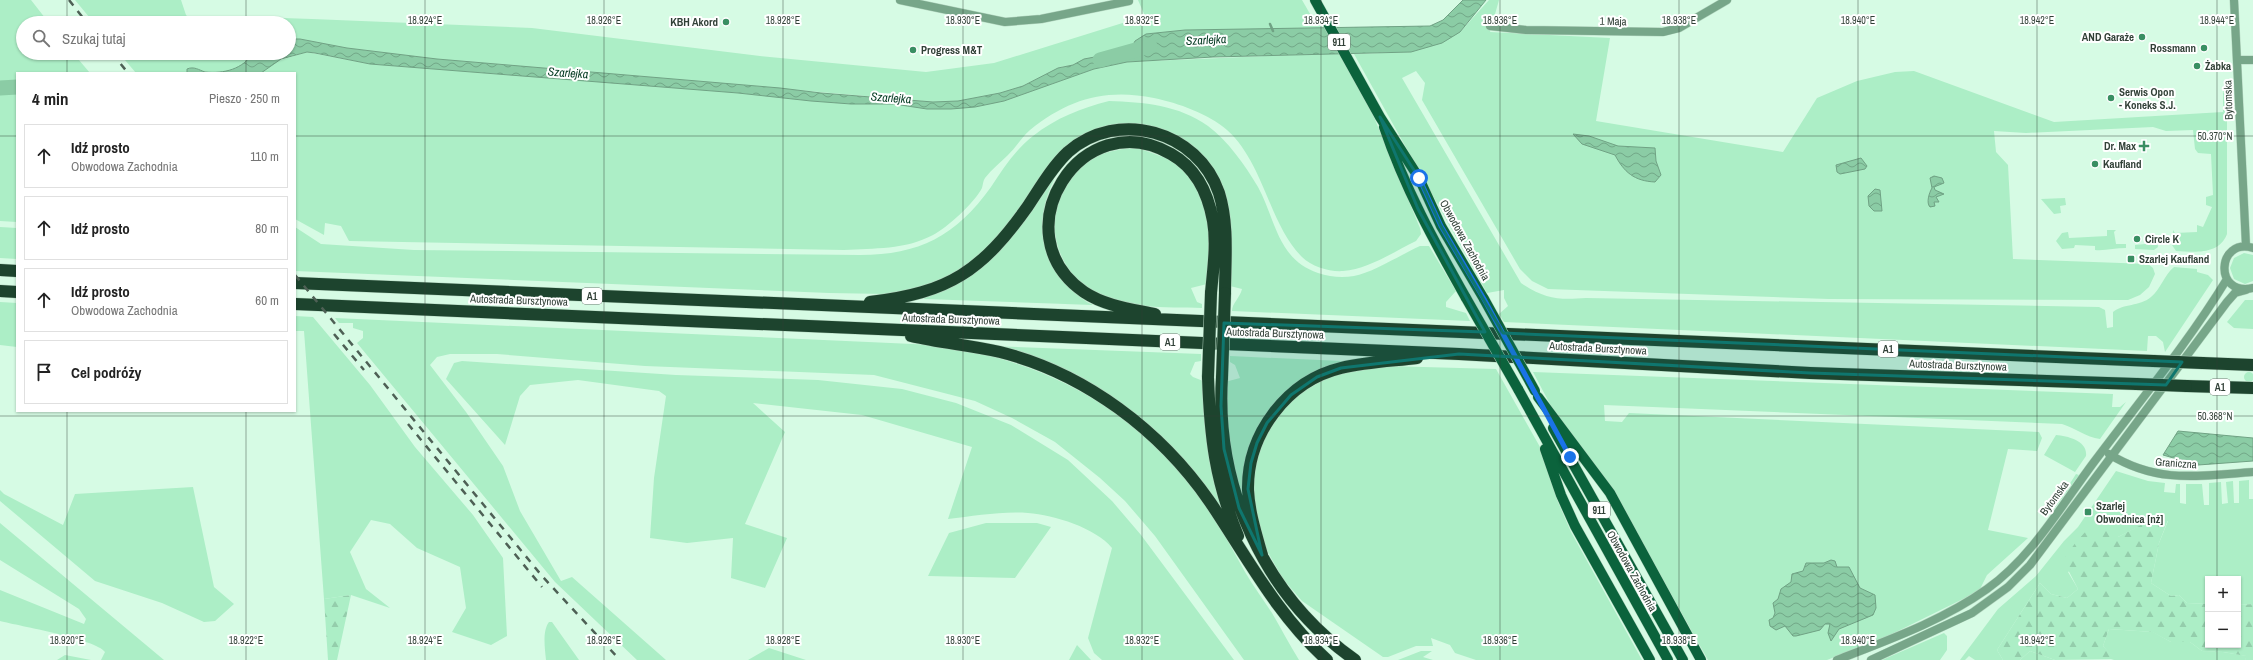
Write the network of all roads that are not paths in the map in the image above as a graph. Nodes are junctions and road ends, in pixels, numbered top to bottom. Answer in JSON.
{"nodes":[{"id":1,"x":900,"y":0,"type":"edge"},
{"id":2,"x":1315,"y":0,"type":"edge"},
{"id":3,"x":1728,"y":0,"type":"edge"},
{"id":4,"x":2234,"y":0,"type":"edge"},
{"id":5,"x":1129,"y":1,"type":"edge"},
{"id":6,"x":1490,"y":26,"type":"dead end"},
{"id":7,"x":2238,"y":60,"type":"junction"},
{"id":8,"x":2253,"y":60,"type":"edge"},
{"id":9,"x":1380,"y":117,"type":"junction"},
{"id":10,"x":2250,"y":247,"type":"edge"},
{"id":11,"x":0,"y":270,"type":"edge"},
{"id":12,"x":16,"y":271,"type":"edge"},
{"id":13,"x":2227,"y":279,"type":"junction"},
{"id":14,"x":296,"y":283,"type":"edge"},
{"id":15,"x":2249,"y":289,"type":"edge"},
{"id":16,"x":0,"y":291,"type":"edge"},
{"id":17,"x":16,"y":292,"type":"edge"},
{"id":18,"x":296,"y":304,"type":"edge"},
{"id":19,"x":829,"y":306,"type":"junction"},
{"id":20,"x":1190,"y":322,"type":"junction"},
{"id":21,"x":880,"y":329,"type":"junction"},
{"id":22,"x":1459,"y":354,"type":"junction"},
{"id":23,"x":2253,"y":365,"type":"edge"},
{"id":24,"x":2253,"y":388,"type":"edge"},
{"id":25,"x":1537,"y":394,"type":"junction"},
{"id":26,"x":1534,"y":419,"type":"junction"},
{"id":27,"x":2103,"y":450,"type":"junction"},
{"id":28,"x":2113,"y":456,"type":"junction"},
{"id":29,"x":2253,"y":472,"type":"edge"},
{"id":30,"x":1262,"y":555,"type":"junction"},
{"id":31,"x":1248,"y":561,"type":"junction"},
{"id":32,"x":1327,"y":660,"type":"edge"},
{"id":33,"x":1355,"y":660,"type":"edge"},
{"id":34,"x":1650,"y":660,"type":"edge"},
{"id":35,"x":1668,"y":660,"type":"edge"},
{"id":36,"x":1682,"y":660,"type":"edge"},
{"id":37,"x":1701,"y":660,"type":"edge"},
{"id":38,"x":1837,"y":660,"type":"edge"},
{"id":39,"x":1871,"y":660,"type":"edge"}],
"edges":[{"from":1,"to":5,"type":"street"},
{"from":2,"to":9,"type":"main road","number":"911"},
{"from":3,"to":6,"type":"street","name":"1 Maja"},
{"from":4,"to":7,"type":"street","name":"Bytomska"},
{"from":7,"to":8,"type":"street"},
{"from":7,"to":10,"type":"street","name":"Bytomska"},
{"from":9,"to":25,"type":"main road","name":"Obwodowa Zachodnia","number":"911","bridge":true},
{"from":9,"to":26,"type":"main road","name":"Obwodowa Zachodnia","number":"911","bridge":true},
{"from":10,"to":13,"type":"street"},
{"from":11,"to":12,"type":"highway"},
{"from":13,"to":15,"type":"street"},
{"from":13,"to":27,"type":"street","name":"Bytomska"},
{"from":14,"to":19,"type":"highway","name":"Autostrada Bursztynowa","number":"A1"},
{"from":15,"to":28,"type":"street","name":"Bytomska"},
{"from":16,"to":17,"type":"highway"},
{"from":18,"to":21,"type":"highway","name":"Autostrada Bursztynowa","number":"A1"},
{"from":19,"to":20,"type":"highway","name":"Autostrada Bursztynowa","number":"A1"},
{"from":19,"to":30,"type":"highway","bridge":true},
{"from":20,"to":23,"type":"highway","name":"Autostrada Bursztynowa","number":"A1","bridge":true},
{"from":20,"to":31,"type":"highway","bridge":true},
{"from":21,"to":22,"type":"highway","name":"Autostrada Bursztynowa","number":"A1"},
{"from":21,"to":31,"type":"highway"},
{"from":22,"to":24,"type":"highway","name":"Autostrada Bursztynowa","number":"A1","bridge":true},
{"from":22,"to":30,"type":"highway"},
{"from":25,"to":36,"type":"main road","name":"Obwodowa Zachodnia","number":"911"},
{"from":25,"to":37,"type":"main road"},
{"from":26,"to":34,"type":"main road"},
{"from":26,"to":35,"type":"main road","name":"Obwodowa Zachodnia","number":"911"},
{"from":27,"to":28,"type":"street","name":"Graniczna"},
{"from":27,"to":38,"type":"street","name":"Bytomska"},
{"from":28,"to":29,"type":"street","name":"Graniczna"},
{"from":28,"to":39,"type":"street","name":"Bytomska"},
{"from":30,"to":33,"type":"highway"},
{"from":31,"to":32,"type":"highway"}]}
